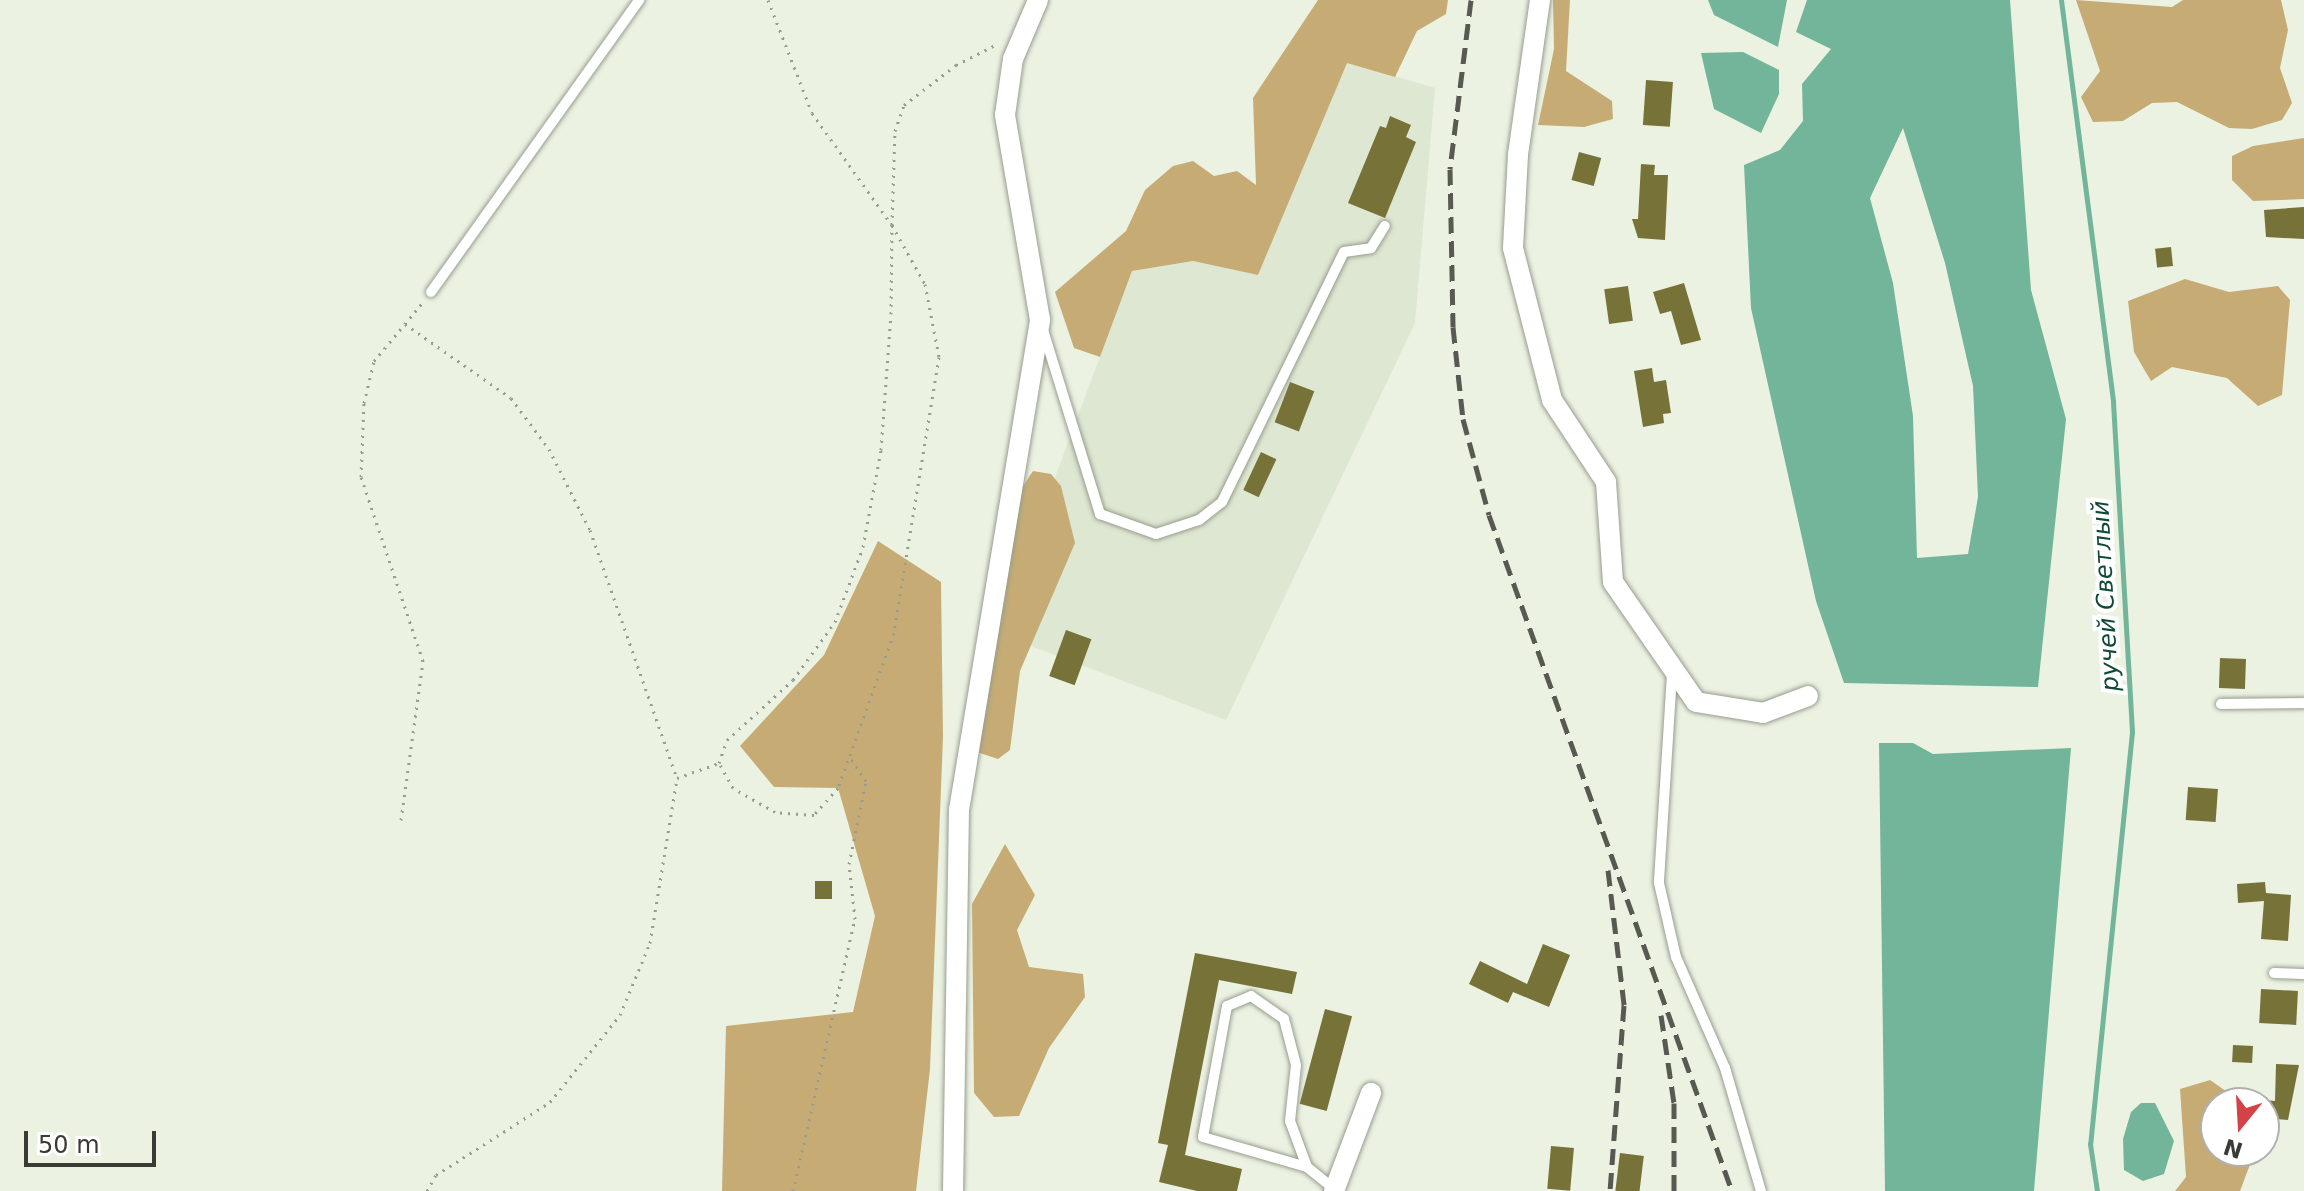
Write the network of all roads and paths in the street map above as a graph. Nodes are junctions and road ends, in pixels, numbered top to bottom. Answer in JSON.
{"nodes":[{"id":1,"x":639,"y":0,"type":"edge"},
{"id":2,"x":768,"y":0,"type":"edge"},
{"id":3,"x":1038,"y":0,"type":"edge"},
{"id":4,"x":1540,"y":0,"type":"edge"},
{"id":5,"x":1025,"y":30,"type":"junction"},
{"id":6,"x":892,"y":225,"type":"junction"},
{"id":7,"x":1385,"y":226,"type":"dead end"},
{"id":8,"x":431,"y":292,"type":"joint"},
{"id":9,"x":1040,"y":320,"type":"junction"},
{"id":10,"x":405,"y":324,"type":"junction"},
{"id":11,"x":1672,"y":674,"type":"junction"},
{"id":12,"x":1808,"y":696,"type":"dead end"},
{"id":13,"x":2304,"y":703,"type":"edge"},
{"id":14,"x":2221,"y":704,"type":"dead end"},
{"id":15,"x":849,"y":756,"type":"junction"},
{"id":16,"x":719,"y":763,"type":"junction"},
{"id":17,"x":677,"y":778,"type":"junction"},
{"id":18,"x":401,"y":820,"type":"dead end"},
{"id":19,"x":2274,"y":973,"type":"dead end"},
{"id":20,"x":2304,"y":974,"type":"edge"},
{"id":21,"x":1371,"y":1093,"type":"dead end"},
{"id":22,"x":1307,"y":1167,"type":"junction"},
{"id":23,"x":427,"y":1191,"type":"edge"},
{"id":24,"x":793,"y":1191,"type":"edge"},
{"id":25,"x":953,"y":1191,"type":"edge"},
{"id":26,"x":1334,"y":1191,"type":"edge"},
{"id":27,"x":1761,"y":1191,"type":"edge"}],
"edges":[{"from":1,"to":8,"type":"lane"},
{"from":2,"to":6,"type":"path"},
{"from":3,"to":5,"type":"street"},
{"from":4,"to":11,"type":"street"},
{"from":5,"to":6,"type":"path"},
{"from":5,"to":9,"type":"street"},
{"from":6,"to":15,"type":"path"},
{"from":6,"to":16,"type":"path"},
{"from":7,"to":9,"type":"lane"},
{"from":8,"to":10,"type":"path"},
{"from":9,"to":25,"type":"street"},
{"from":10,"to":17,"type":"path"},
{"from":10,"to":18,"type":"path"},
{"from":11,"to":12,"type":"street"},
{"from":11,"to":27,"type":"lane"},
{"from":13,"to":14,"type":"lane"},
{"from":15,"to":16,"type":"path"},
{"from":15,"to":24,"type":"path"},
{"from":16,"to":17,"type":"path"},
{"from":17,"to":23,"type":"path"},
{"from":19,"to":20,"type":"lane"},
{"from":21,"to":26,"type":"street"},
{"from":22,"to":22,"type":"lane"},
{"from":22,"to":26,"type":"lane"}]}
